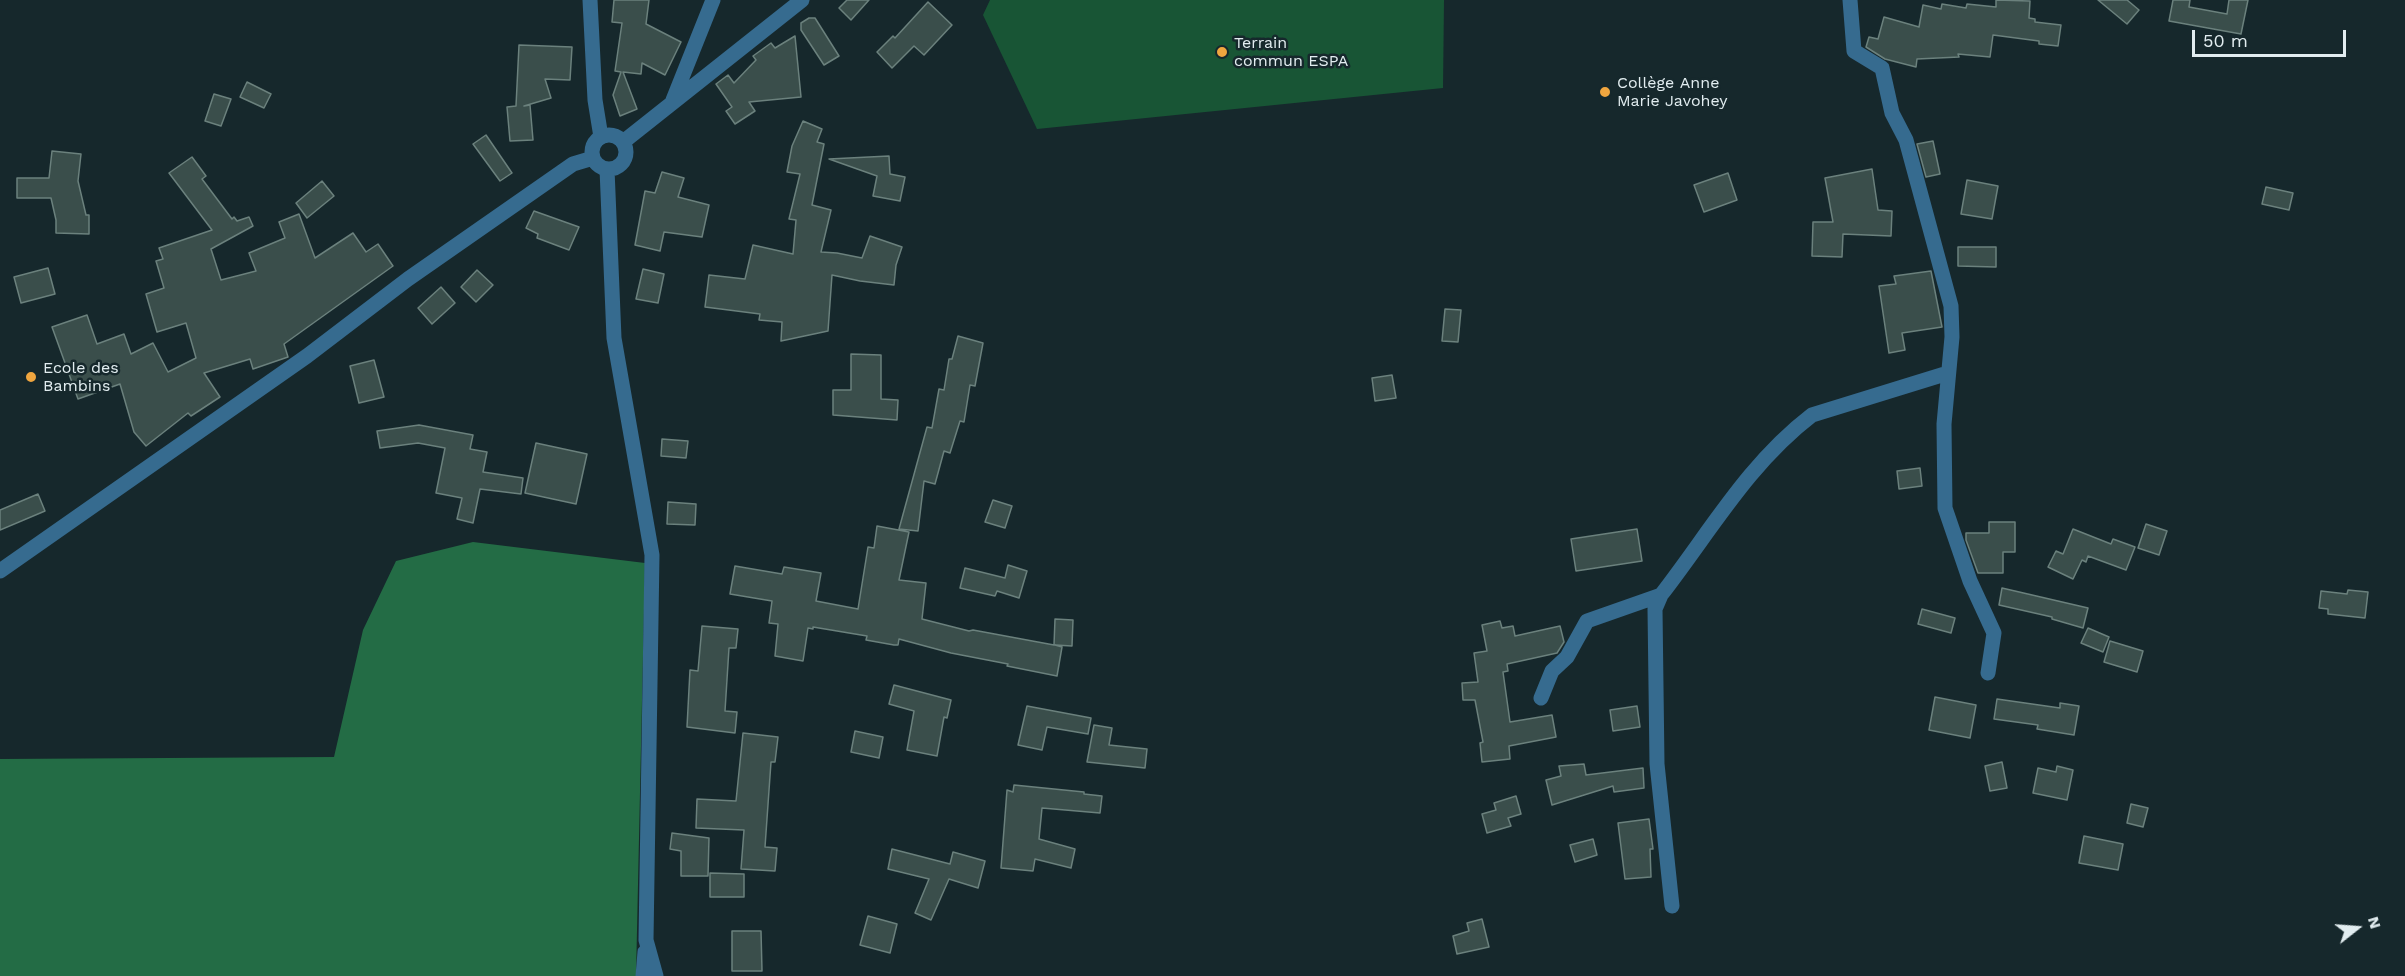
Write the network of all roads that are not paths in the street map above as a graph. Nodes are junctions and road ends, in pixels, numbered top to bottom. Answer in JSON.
{"nodes":[{"id":1,"x":590,"y":0,"type":"edge"},
{"id":2,"x":713,"y":0,"type":"edge"},
{"id":3,"x":802,"y":0,"type":"edge"},
{"id":4,"x":1850,"y":0,"type":"edge"},
{"id":5,"x":672,"y":103,"type":"junction"},
{"id":6,"x":601,"y":137,"type":"junction"},
{"id":7,"x":623,"y":142,"type":"junction"},
{"id":8,"x":593,"y":158,"type":"junction"},
{"id":9,"x":607,"y":169,"type":"junction"},
{"id":10,"x":1947,"y":373,"type":"junction"},
{"id":11,"x":0,"y":571,"type":"edge"},
{"id":12,"x":1661,"y":595,"type":"junction"},
{"id":13,"x":1988,"y":673,"type":"dead end"},
{"id":14,"x":1541,"y":698,"type":"dead end"},
{"id":15,"x":1672,"y":906,"type":"dead end"},
{"id":16,"x":646,"y":940,"type":"junction"},
{"id":17,"x":644,"y":976,"type":"edge"},
{"id":18,"x":656,"y":976,"type":"edge"}],
"edges":[{"from":1,"to":6,"type":"street"},
{"from":2,"to":5,"type":"street"},
{"from":3,"to":5,"type":"street"},
{"from":4,"to":10,"type":"street"},
{"from":5,"to":7,"type":"street"},
{"from":6,"to":7,"type":"street"},
{"from":6,"to":8,"type":"street"},
{"from":7,"to":9,"type":"street"},
{"from":8,"to":9,"type":"street"},
{"from":8,"to":11,"type":"street"},
{"from":9,"to":16,"type":"street"},
{"from":10,"to":12,"type":"street"},
{"from":10,"to":13,"type":"street"},
{"from":12,"to":14,"type":"street"},
{"from":12,"to":15,"type":"street"},
{"from":16,"to":17,"type":"street"},
{"from":16,"to":18,"type":"street"}]}
